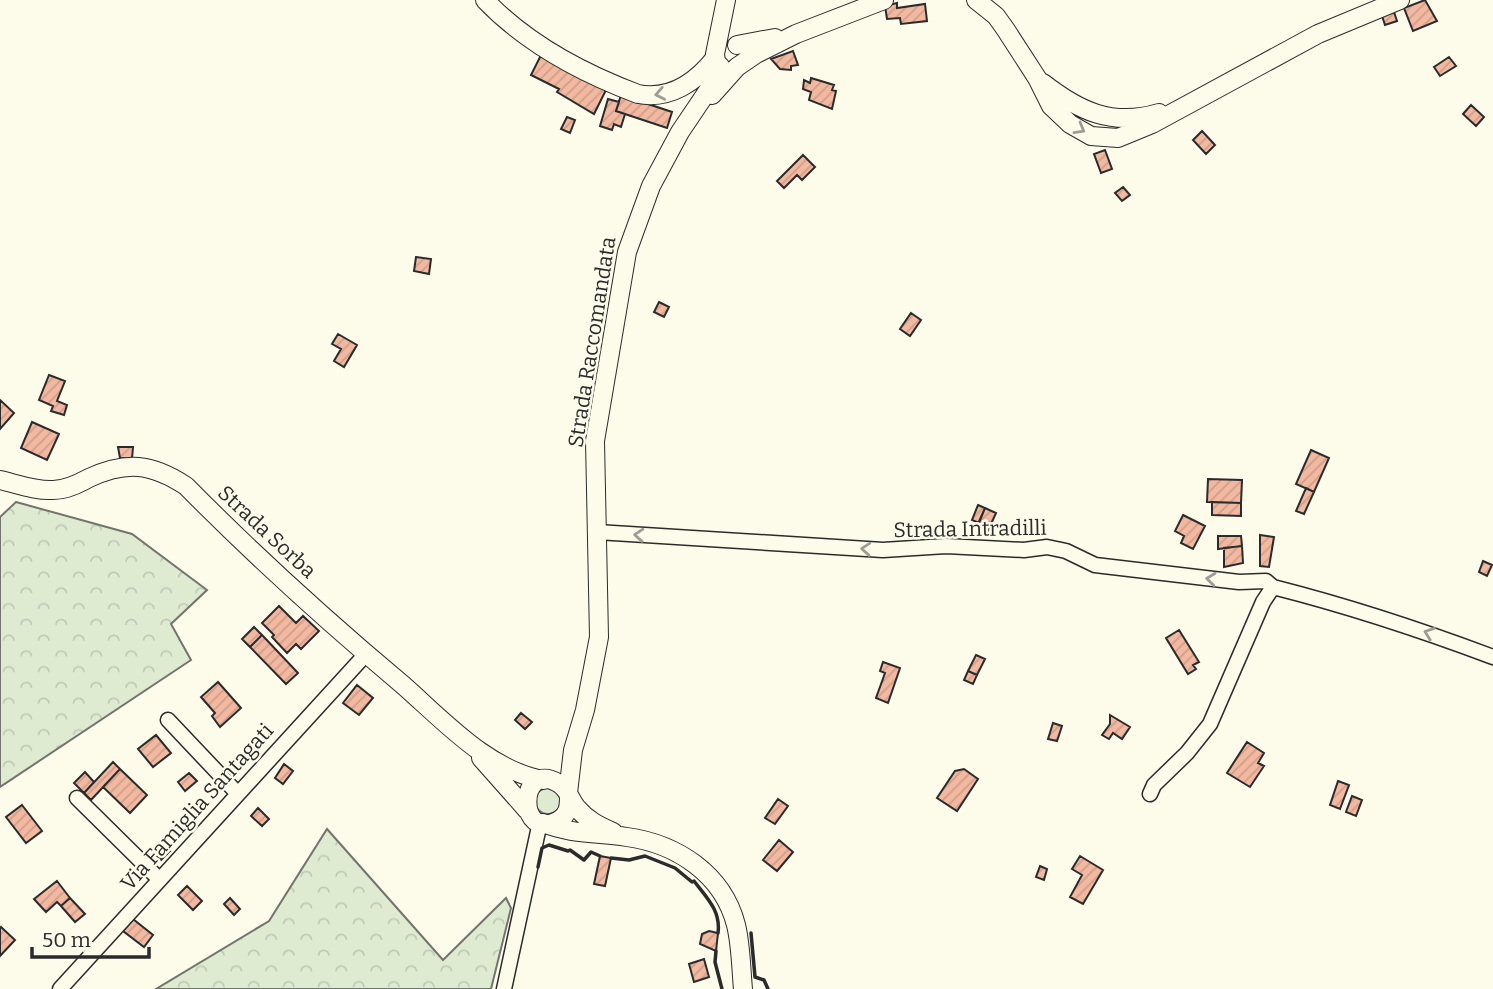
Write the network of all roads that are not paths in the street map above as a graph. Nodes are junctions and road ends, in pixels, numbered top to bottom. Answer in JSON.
{"nodes":[{"id":1,"x":485,"y":0,"type":"edge"},
{"id":2,"x":884,"y":0,"type":"edge"},
{"id":3,"x":976,"y":0,"type":"edge"},
{"id":4,"x":1400,"y":0,"type":"edge"},
{"id":5,"x":725,"y":6,"type":"edge"},
{"id":6,"x":796,"y":34,"type":"junction"},
{"id":7,"x":736,"y":45,"type":"junction"},
{"id":8,"x":716,"y":58,"type":"junction"},
{"id":9,"x":738,"y":66,"type":"junction"},
{"id":10,"x":688,"y":121,"type":"junction"},
{"id":11,"x":0,"y":480,"type":"edge"},
{"id":12,"x":597,"y":532,"type":"junction"},
{"id":13,"x":1273,"y":587,"type":"junction"},
{"id":14,"x":366,"y":654,"type":"junction"},
{"id":15,"x":1493,"y":657,"type":"edge"},
{"id":16,"x":168,"y":720,"type":"dead end"},
{"id":17,"x":466,"y":739,"type":"junction"},
{"id":18,"x":573,"y":750,"type":"junction"},
{"id":19,"x":546,"y":780,"type":"junction"},
{"id":20,"x":238,"y":794,"type":"junction"},
{"id":21,"x":1150,"y":794,"type":"dead end"},
{"id":22,"x":568,"y":795,"type":"junction"},
{"id":23,"x":77,"y":798,"type":"dead end"},
{"id":24,"x":537,"y":819,"type":"junction"},
{"id":25,"x":622,"y":836,"type":"junction"},
{"id":26,"x":159,"y":879,"type":"junction"},
{"id":27,"x":60,"y":989,"type":"edge"},
{"id":28,"x":504,"y":989,"type":"edge"},
{"id":29,"x":743,"y":989,"type":"edge"}],
"edges":[{"from":8,"to":1,"type":"street","one_way":true},
{"from":2,"to":6,"type":"street"},
{"from":3,"to":4,"type":"street"},
{"from":5,"to":7,"type":"street"},
{"from":5,"to":8,"type":"street"},
{"from":6,"to":7,"type":"street"},
{"from":6,"to":9,"type":"street"},
{"from":7,"to":8,"type":"street"},
{"from":7,"to":9,"type":"street"},
{"from":8,"to":9,"type":"street"},
{"from":8,"to":10,"type":"street"},
{"from":9,"to":10,"type":"street"},
{"from":10,"to":12,"type":"street","name":"Strada Raccomandata"},
{"from":11,"to":14,"type":"street","name":"Strada Sorba"},
{"from":13,"to":12,"type":"street","name":"Strada Intradilli","one_way":true},
{"from":12,"to":18,"type":"street","name":"Strada Raccomandata"},
{"from":15,"to":13,"type":"street","name":"Strada Intradilli","one_way":true},
{"from":13,"to":21,"type":"street"},
{"from":14,"to":17,"type":"street","name":"Strada Sorba"},
{"from":14,"to":20,"type":"street","name":"Via Famiglia Santagati"},
{"from":16,"to":20,"type":"street"},
{"from":17,"to":19,"type":"street"},
{"from":17,"to":24,"type":"street"},
{"from":18,"to":19,"type":"street"},
{"from":18,"to":22,"type":"street"},
{"from":19,"to":22,"type":"street"},
{"from":19,"to":24,"type":"street"},
{"from":20,"to":26,"type":"street","name":"Via Famiglia Santagati"},
{"from":22,"to":24,"type":"street"},
{"from":22,"to":25,"type":"street"},
{"from":23,"to":26,"type":"street"},
{"from":24,"to":25,"type":"street"},
{"from":24,"to":28,"type":"street"},
{"from":25,"to":29,"type":"street"},
{"from":26,"to":27,"type":"street","name":"Via Famiglia Santagati"}]}
